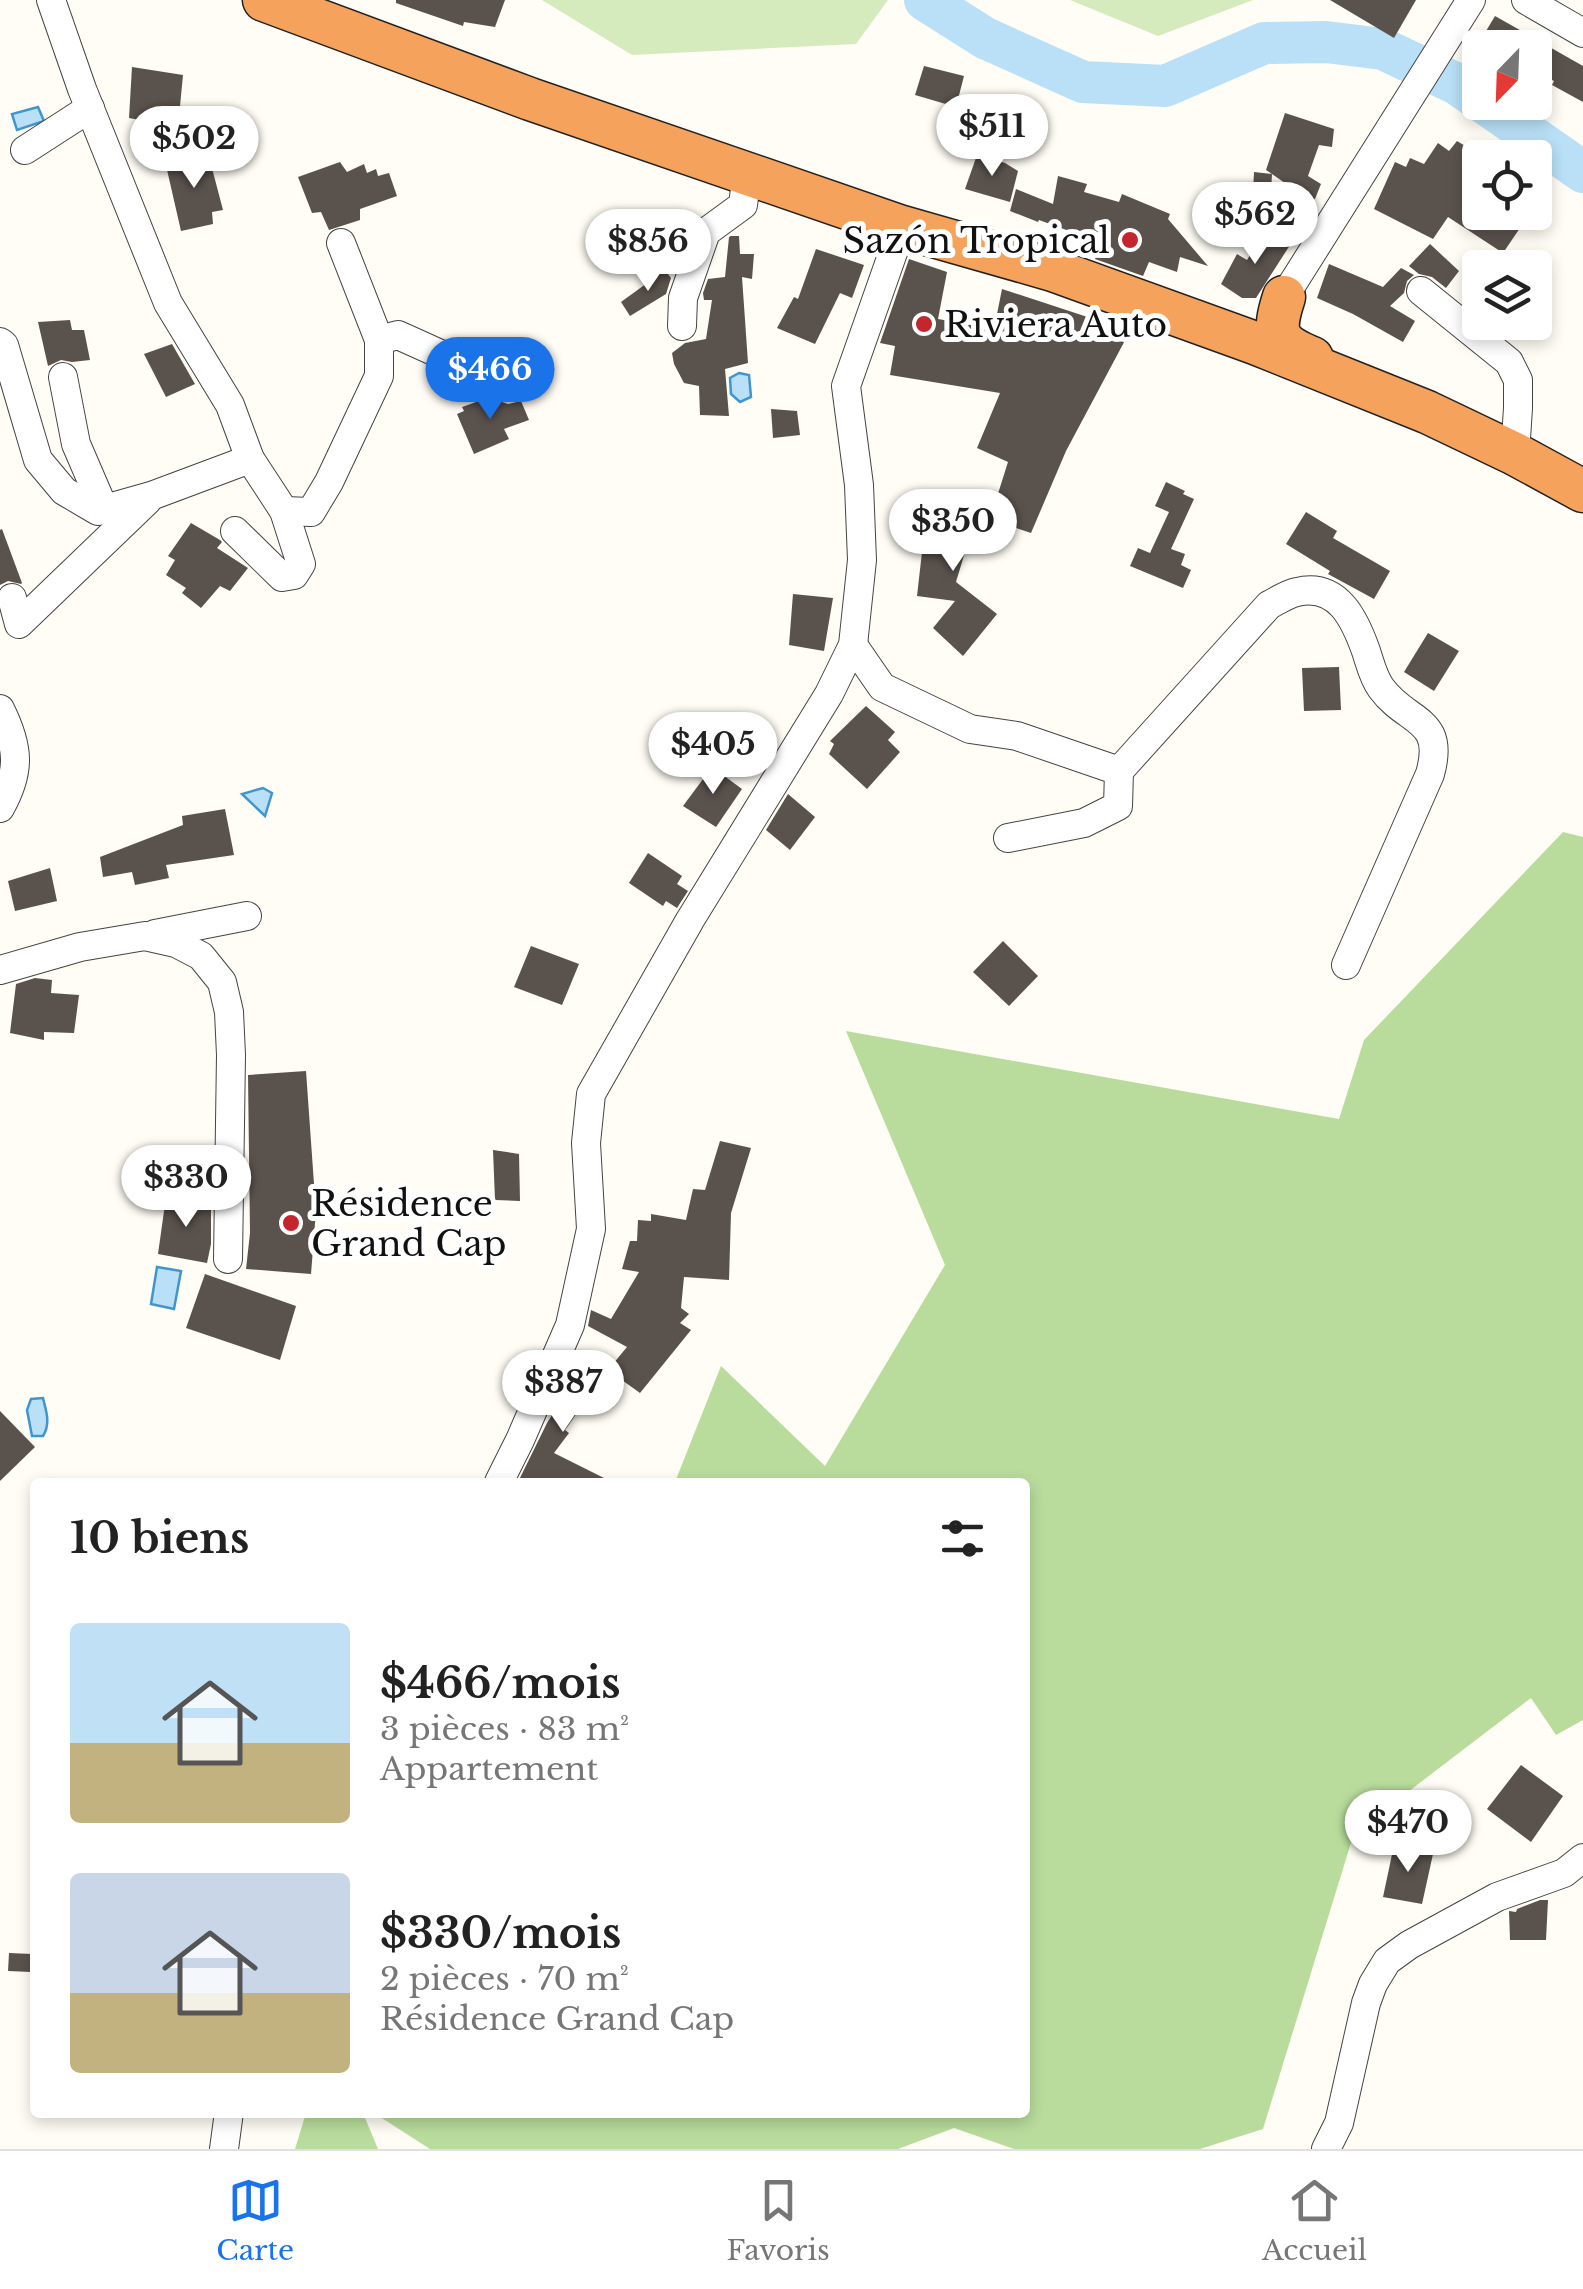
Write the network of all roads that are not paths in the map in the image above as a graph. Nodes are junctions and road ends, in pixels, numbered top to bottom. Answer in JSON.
{"nodes":[{"id":1,"x":50,"y":0,"type":"edge"},
{"id":2,"x":264,"y":0,"type":"edge"},
{"id":3,"x":1471,"y":0,"type":"edge"},
{"id":4,"x":1526,"y":0,"type":"edge"},
{"id":5,"x":1583,"y":33,"type":"edge"},
{"id":6,"x":90,"y":108,"type":"junction"},
{"id":7,"x":25,"y":150,"type":"dead end"},
{"id":8,"x":747,"y":174,"type":"junction"},
{"id":9,"x":902,"y":227,"type":"junction"},
{"id":10,"x":341,"y":243,"type":"dead end"},
{"id":11,"x":966,"y":244,"type":"junction"},
{"id":12,"x":1421,"y":291,"type":"dead end"},
{"id":13,"x":1284,"y":297,"type":"junction"},
{"id":14,"x":1186,"y":318,"type":"junction"},
{"id":15,"x":682,"y":326,"type":"dead end"},
{"id":16,"x":379,"y":340,"type":"junction"},
{"id":17,"x":0,"y":342,"type":"edge"},
{"id":18,"x":63,"y":377,"type":"dead end"},
{"id":19,"x":511,"y":387,"type":"dead end"},
{"id":20,"x":1368,"y":388,"type":"junction"},
{"id":21,"x":1515,"y":454,"type":"junction"},
{"id":22,"x":250,"y":459,"type":"junction"},
{"id":23,"x":1583,"y":491,"type":"edge"},
{"id":24,"x":151,"y":496,"type":"junction"},
{"id":25,"x":1583,"y":505,"type":"edge"},
{"id":26,"x":104,"y":509,"type":"junction"},
{"id":27,"x":284,"y":511,"type":"junction"},
{"id":28,"x":235,"y":531,"type":"dead end"},
{"id":29,"x":12,"y":598,"type":"dead end"},
{"id":30,"x":853,"y":646,"type":"junction"},
{"id":31,"x":0,"y":709,"type":"edge"},
{"id":32,"x":1118,"y":771,"type":"junction"},
{"id":33,"x":0,"y":808,"type":"edge"},
{"id":34,"x":1008,"y":838,"type":"dead end"},
{"id":35,"x":247,"y":916,"type":"dead end"},
{"id":36,"x":140,"y":937,"type":"junction"},
{"id":37,"x":1346,"y":965,"type":"dead end"},
{"id":38,"x":0,"y":970,"type":"edge"},
{"id":39,"x":228,"y":1258,"type":"dead end"},
{"id":40,"x":501,"y":1478,"type":"edge"},
{"id":41,"x":1583,"y":1858,"type":"edge"},
{"id":42,"x":228,"y":2118,"type":"edge"},
{"id":43,"x":224,"y":2149,"type":"edge"},
{"id":44,"x":1326,"y":2149,"type":"edge"}],
"edges":[{"from":1,"to":6,"type":"street"},
{"from":2,"to":8,"type":"highway"},
{"from":3,"to":13,"type":"street"},
{"from":4,"to":5,"type":"street"},
{"from":6,"to":7,"type":"street"},
{"from":6,"to":22,"type":"street"},
{"from":8,"to":9,"type":"highway"},
{"from":8,"to":15,"type":"street"},
{"from":9,"to":11,"type":"highway"},
{"from":9,"to":30,"type":"street"},
{"from":10,"to":16,"type":"street"},
{"from":11,"to":14,"type":"highway"},
{"from":11,"to":25,"type":"highway"},
{"from":12,"to":21,"type":"street"},
{"from":13,"to":14,"type":"highway"},
{"from":13,"to":20,"type":"highway"},
{"from":14,"to":20,"type":"highway"},
{"from":16,"to":19,"type":"street"},
{"from":16,"to":27,"type":"street"},
{"from":17,"to":26,"type":"street"},
{"from":18,"to":26,"type":"street"},
{"from":20,"to":21,"type":"highway"},
{"from":21,"to":23,"type":"highway"},
{"from":22,"to":24,"type":"street"},
{"from":22,"to":27,"type":"street"},
{"from":24,"to":26,"type":"street"},
{"from":24,"to":29,"type":"street"},
{"from":27,"to":28,"type":"street"},
{"from":30,"to":32,"type":"street"},
{"from":30,"to":40,"type":"street"},
{"from":31,"to":33,"type":"street"},
{"from":32,"to":34,"type":"street"},
{"from":32,"to":37,"type":"street"},
{"from":35,"to":36,"type":"street"},
{"from":36,"to":38,"type":"street"},
{"from":36,"to":39,"type":"street"},
{"from":41,"to":44,"type":"street"},
{"from":42,"to":43,"type":"street"}]}
